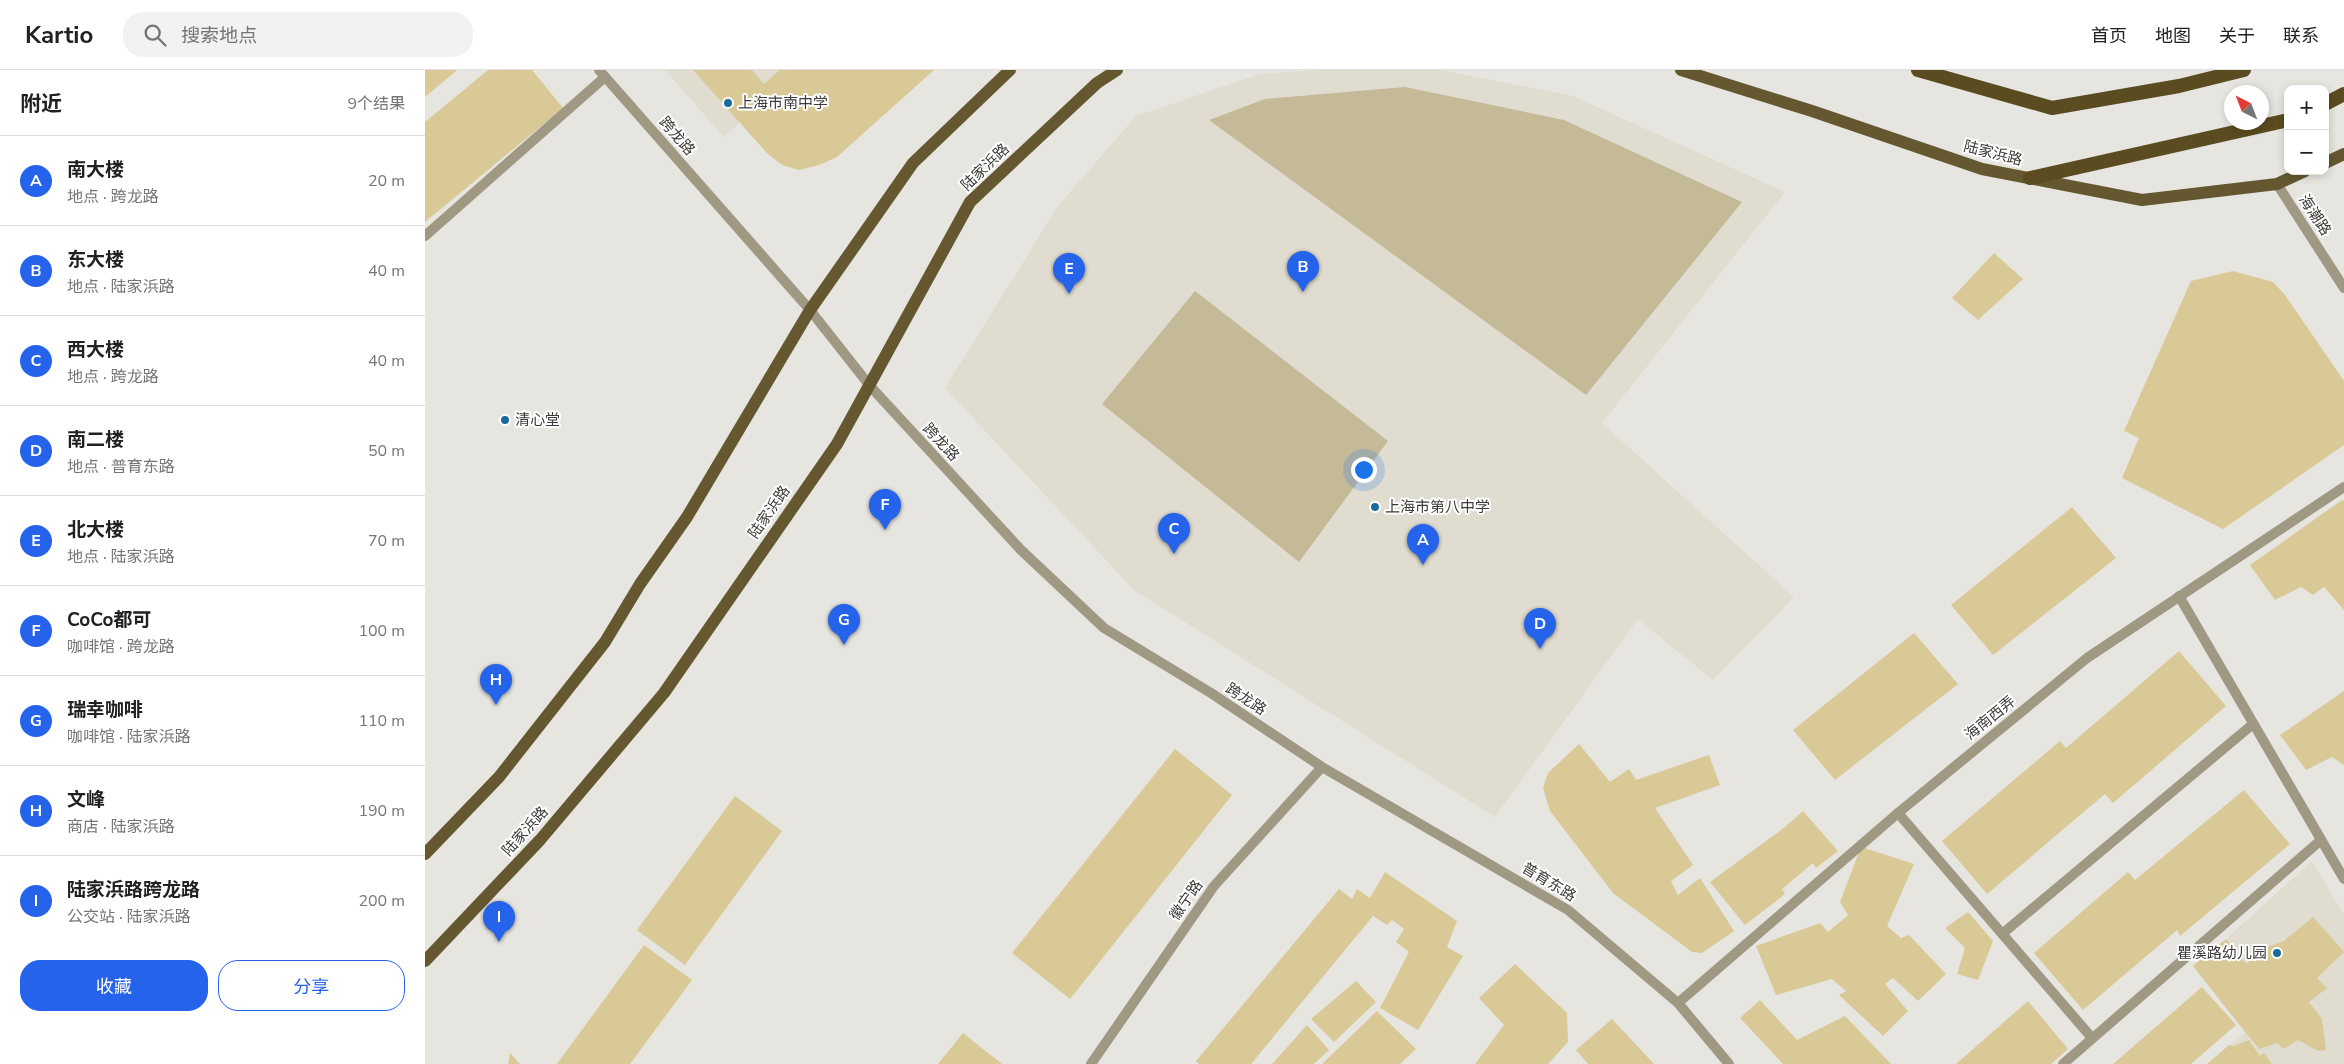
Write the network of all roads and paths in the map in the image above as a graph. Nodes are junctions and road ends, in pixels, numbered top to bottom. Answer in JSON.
{"nodes":[{"id":1,"x":1010,"y":70,"type":"edge"},
{"id":2,"x":1117,"y":70,"type":"edge"},
{"id":3,"x":1681,"y":70,"type":"edge"},
{"id":4,"x":1918,"y":70,"type":"edge"},
{"id":5,"x":2244,"y":70,"type":"edge"},
{"id":6,"x":602,"y":73,"type":"edge"},
{"id":7,"x":2344,"y":94,"type":"edge"},
{"id":8,"x":2329,"y":102,"type":"edge"},
{"id":9,"x":2284,"y":121,"type":"edge"},
{"id":10,"x":2344,"y":154,"type":"edge"},
{"id":11,"x":2329,"y":160,"type":"edge"},
{"id":12,"x":2296,"y":175,"type":"edge"},
{"id":13,"x":2030,"y":178,"type":"junction"},
{"id":14,"x":2277,"y":184,"type":"junction"},
{"id":15,"x":425,"y":236,"type":"edge"},
{"id":16,"x":2344,"y":288,"type":"edge"},
{"id":17,"x":810,"y":310,"type":"junction"},
{"id":18,"x":870,"y":386,"type":"junction"},
{"id":19,"x":2344,"y":487,"type":"edge"},
{"id":20,"x":2179,"y":596,"type":"junction"},
{"id":21,"x":2253,"y":724,"type":"junction"},
{"id":22,"x":1322,"y":767,"type":"junction"},
{"id":23,"x":1897,"y":813,"type":"junction"},
{"id":24,"x":2321,"y":840,"type":"junction"},
{"id":25,"x":425,"y":854,"type":"edge"},
{"id":26,"x":2344,"y":879,"type":"edge"},
{"id":27,"x":2002,"y":934,"type":"junction"},
{"id":28,"x":425,"y":961,"type":"edge"},
{"id":29,"x":1679,"y":1003,"type":"junction"},
{"id":30,"x":2092,"y":1038,"type":"junction"},
{"id":31,"x":1091,"y":1064,"type":"edge"},
{"id":32,"x":1729,"y":1064,"type":"edge"},
{"id":33,"x":2063,"y":1064,"type":"edge"}],
"edges":[{"from":1,"to":17,"type":"main road"},
{"from":2,"to":18,"type":"main road","name":"陆家浜路"},
{"from":3,"to":13,"type":"main road","name":"陆家浜路"},
{"from":4,"to":5,"type":"highway"},
{"from":6,"to":15,"type":"street"},
{"from":6,"to":17,"type":"street","name":"跨龙路"},
{"from":7,"to":8,"type":"highway"},
{"from":9,"to":13,"type":"highway"},
{"from":10,"to":11,"type":"main road"},
{"from":12,"to":14,"type":"main road","name":"陆家浜路"},
{"from":13,"to":14,"type":"main road","name":"陆家浜路"},
{"from":14,"to":16,"type":"street","name":"海潮路"},
{"from":17,"to":18,"type":"street","name":"跨龙路"},
{"from":17,"to":25,"type":"main road"},
{"from":18,"to":22,"type":"street","name":"跨龙路"},
{"from":18,"to":28,"type":"main road","name":"陆家浜路"},
{"from":19,"to":20,"type":"street","name":"海南西弄"},
{"from":20,"to":21,"type":"street"},
{"from":20,"to":23,"type":"street","name":"海南西弄"},
{"from":21,"to":24,"type":"street"},
{"from":21,"to":27,"type":"street"},
{"from":22,"to":29,"type":"street","name":"普育东路"},
{"from":22,"to":31,"type":"street","name":"徽宁路"},
{"from":23,"to":27,"type":"street"},
{"from":23,"to":29,"type":"street","name":"海南西弄"},
{"from":24,"to":26,"type":"street"},
{"from":24,"to":30,"type":"street"},
{"from":27,"to":30,"type":"street"},
{"from":29,"to":32,"type":"street","name":"普育东路"},
{"from":30,"to":33,"type":"street"}]}
